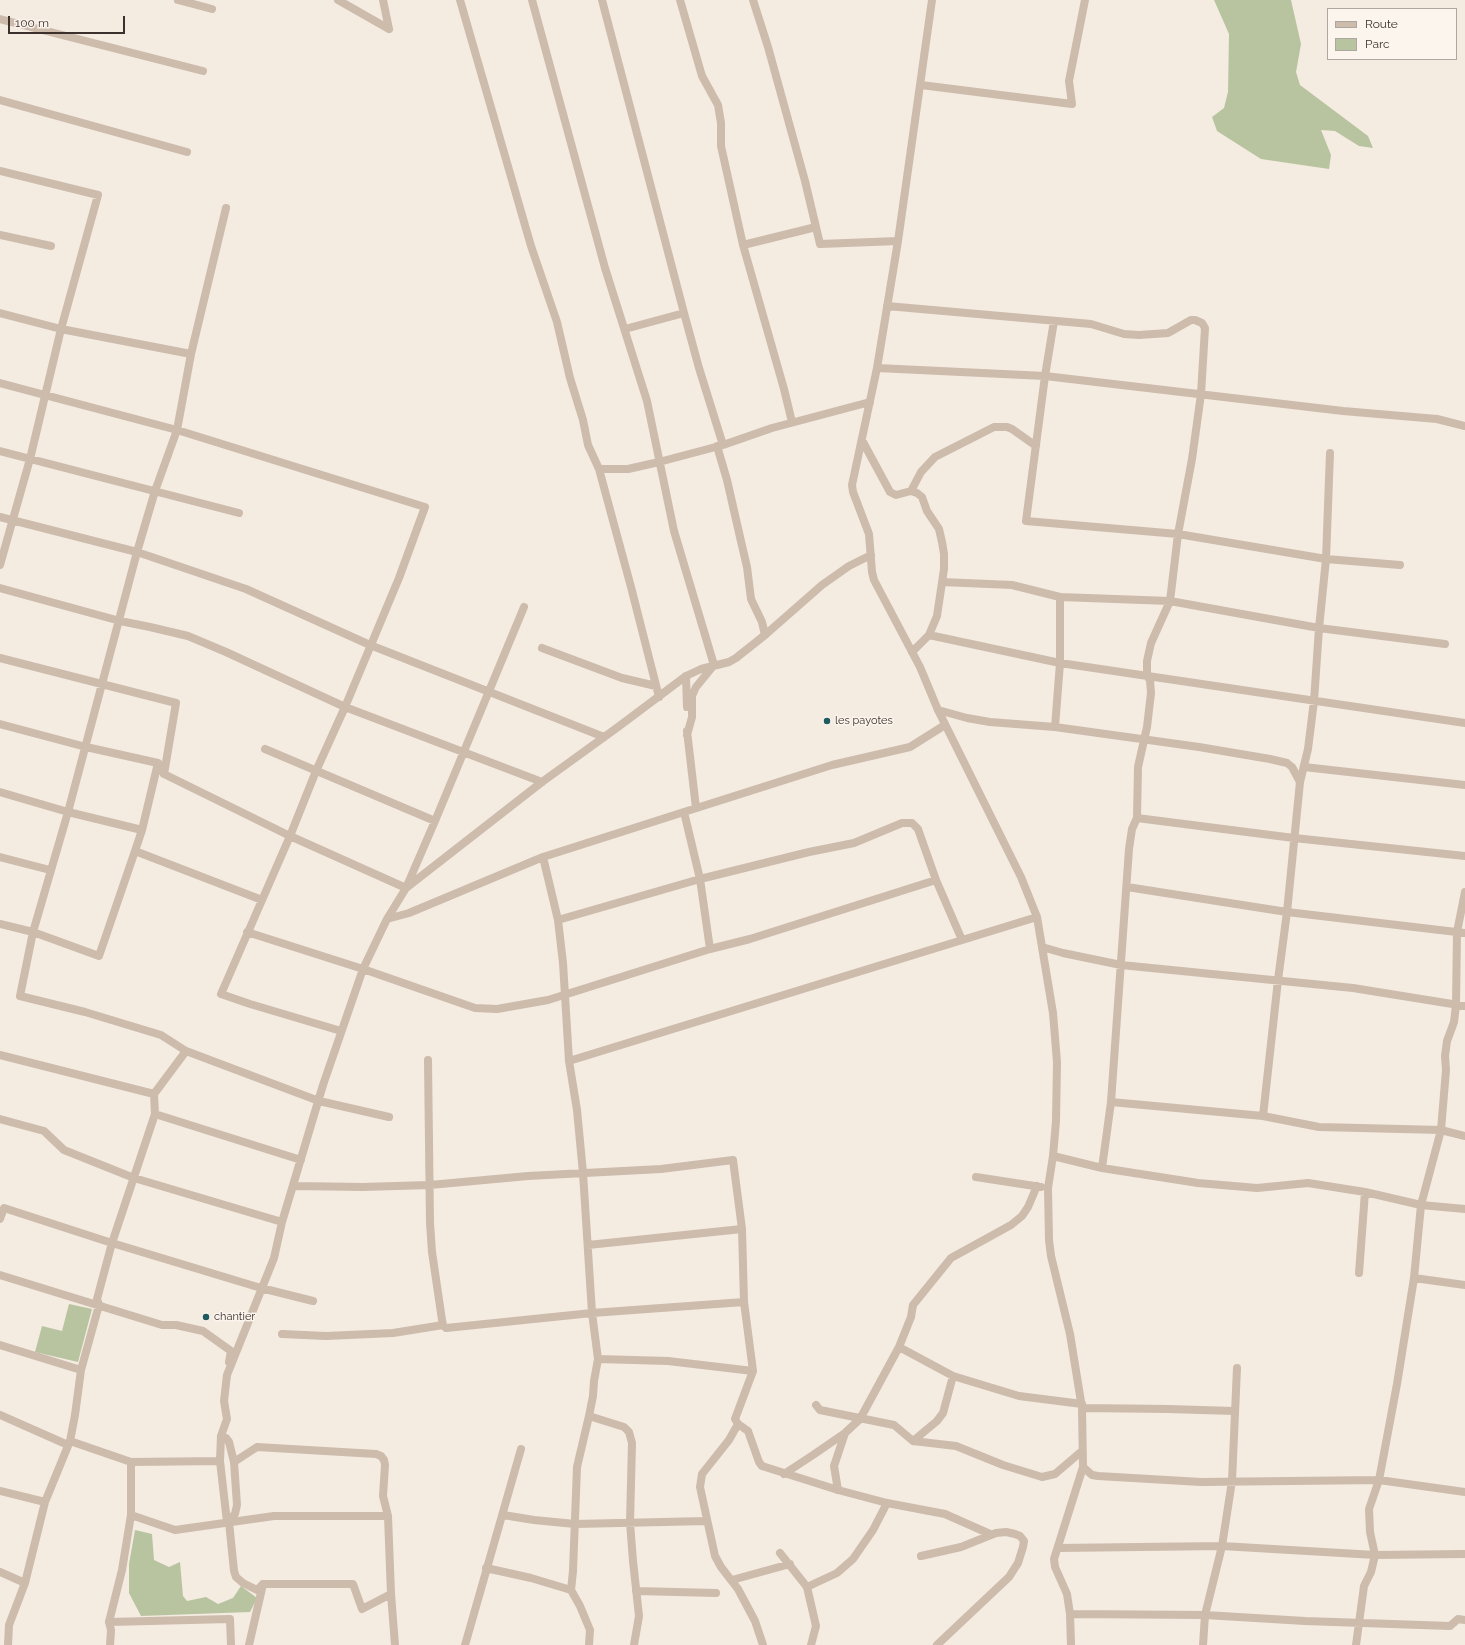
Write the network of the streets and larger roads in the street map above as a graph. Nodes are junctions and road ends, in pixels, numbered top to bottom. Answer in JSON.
{"nodes":[{"id":1,"x":178,"y":0,"type":"edge"},
{"id":2,"x":338,"y":0,"type":"edge"},
{"id":3,"x":383,"y":0,"type":"edge"},
{"id":4,"x":460,"y":0,"type":"edge"},
{"id":5,"x":532,"y":0,"type":"edge"},
{"id":6,"x":602,"y":0,"type":"edge"},
{"id":7,"x":680,"y":0,"type":"edge"},
{"id":8,"x":753,"y":0,"type":"edge"},
{"id":9,"x":932,"y":0,"type":"edge"},
{"id":10,"x":1085,"y":0,"type":"edge"},
{"id":11,"x":212,"y":9,"type":"dead end"},
{"id":12,"x":0,"y":19,"type":"edge"},
{"id":13,"x":203,"y":72,"type":"dead end"},
{"id":14,"x":921,"y":85,"type":"junction"},
{"id":15,"x":0,"y":100,"type":"edge"},
{"id":16,"x":187,"y":152,"type":"dead end"},
{"id":17,"x":0,"y":171,"type":"edge"},
{"id":18,"x":226,"y":208,"type":"dead end"},
{"id":19,"x":816,"y":227,"type":"junction"},
{"id":20,"x":0,"y":236,"type":"edge"},
{"id":21,"x":898,"y":241,"type":"junction"},
{"id":22,"x":743,"y":245,"type":"junction"},
{"id":23,"x":51,"y":246,"type":"dead end"},
{"id":24,"x":887,"y":306,"type":"junction"},
{"id":25,"x":0,"y":313,"type":"edge"},
{"id":26,"x":684,"y":314,"type":"junction"},
{"id":27,"x":1054,"y":321,"type":"junction"},
{"id":28,"x":61,"y":329,"type":"junction"},
{"id":29,"x":624,"y":329,"type":"junction"},
{"id":30,"x":191,"y":354,"type":"junction"},
{"id":31,"x":877,"y":368,"type":"junction"},
{"id":32,"x":1045,"y":376,"type":"junction"},
{"id":33,"x":0,"y":383,"type":"edge"},
{"id":34,"x":1201,"y":394,"type":"junction"},
{"id":35,"x":45,"y":396,"type":"junction"},
{"id":36,"x":870,"y":402,"type":"junction"},
{"id":37,"x":792,"y":422,"type":"junction"},
{"id":38,"x":1465,"y":426,"type":"edge"},
{"id":39,"x":177,"y":430,"type":"junction"},
{"id":40,"x":862,"y":442,"type":"junction"},
{"id":41,"x":720,"y":445,"type":"junction"},
{"id":42,"x":1036,"y":446,"type":"junction"},
{"id":43,"x":0,"y":451,"type":"edge"},
{"id":44,"x":1330,"y":453,"type":"dead end"},
{"id":45,"x":30,"y":459,"type":"junction"},
{"id":46,"x":659,"y":462,"type":"junction"},
{"id":47,"x":599,"y":469,"type":"junction"},
{"id":48,"x":155,"y":491,"type":"junction"},
{"id":49,"x":911,"y":491,"type":"junction"},
{"id":50,"x":239,"y":513,"type":"dead end"},
{"id":51,"x":0,"y":517,"type":"edge"},
{"id":52,"x":14,"y":520,"type":"junction"},
{"id":53,"x":1178,"y":534,"type":"junction"},
{"id":54,"x":137,"y":552,"type":"junction"},
{"id":55,"x":872,"y":555,"type":"junction"},
{"id":56,"x":1326,"y":559,"type":"junction"},
{"id":57,"x":0,"y":565,"type":"edge"},
{"id":58,"x":1400,"y":565,"type":"dead end"},
{"id":59,"x":942,"y":582,"type":"junction"},
{"id":60,"x":0,"y":588,"type":"edge"},
{"id":61,"x":1060,"y":597,"type":"junction"},
{"id":62,"x":1170,"y":601,"type":"junction"},
{"id":63,"x":524,"y":606,"type":"dead end"},
{"id":64,"x":120,"y":622,"type":"junction"},
{"id":65,"x":1319,"y":628,"type":"junction"},
{"id":66,"x":765,"y":635,"type":"junction"},
{"id":67,"x":929,"y":635,"type":"junction"},
{"id":68,"x":370,"y":644,"type":"junction"},
{"id":69,"x":1445,"y":644,"type":"dead end"},
{"id":70,"x":542,"y":648,"type":"dead end"},
{"id":71,"x":912,"y":652,"type":"junction"},
{"id":72,"x":0,"y":658,"type":"edge"},
{"id":73,"x":1060,"y":663,"type":"junction"},
{"id":74,"x":714,"y":665,"type":"junction"},
{"id":75,"x":686,"y":676,"type":"junction"},
{"id":76,"x":1148,"y":676,"type":"junction"},
{"id":77,"x":103,"y":684,"type":"junction"},
{"id":78,"x":656,"y":686,"type":"junction"},
{"id":79,"x":488,"y":691,"type":"junction"},
{"id":80,"x":659,"y":697,"type":"junction"},
{"id":81,"x":1314,"y":701,"type":"junction"},
{"id":82,"x":345,"y":707,"type":"junction"},
{"id":83,"x":938,"y":710,"type":"junction"},
{"id":84,"x":1465,"y":723,"type":"edge"},
{"id":85,"x":0,"y":724,"type":"edge"},
{"id":86,"x":945,"y":725,"type":"junction"},
{"id":87,"x":1055,"y":727,"type":"junction"},
{"id":88,"x":688,"y":735,"type":"junction"},
{"id":89,"x":604,"y":737,"type":"junction"},
{"id":90,"x":1144,"y":740,"type":"junction"},
{"id":91,"x":86,"y":747,"type":"junction"},
{"id":92,"x":265,"y":749,"type":"dead end"},
{"id":93,"x":463,"y":753,"type":"junction"},
{"id":94,"x":158,"y":763,"type":"junction"},
{"id":95,"x":1304,"y":767,"type":"junction"},
{"id":96,"x":316,"y":771,"type":"junction"},
{"id":97,"x":164,"y":774,"type":"junction"},
{"id":98,"x":542,"y":782,"type":"junction"},
{"id":99,"x":1300,"y":782,"type":"junction"},
{"id":100,"x":1465,"y":785,"type":"edge"},
{"id":101,"x":0,"y":792,"type":"edge"},
{"id":102,"x":696,"y":808,"type":"junction"},
{"id":103,"x":68,"y":812,"type":"junction"},
{"id":104,"x":684,"y":812,"type":"junction"},
{"id":105,"x":1137,"y":818,"type":"junction"},
{"id":106,"x":435,"y":821,"type":"junction"},
{"id":107,"x":142,"y":830,"type":"junction"},
{"id":108,"x":290,"y":836,"type":"junction"},
{"id":109,"x":1294,"y":838,"type":"junction"},
{"id":110,"x":135,"y":851,"type":"junction"},
{"id":111,"x":1465,"y":856,"type":"edge"},
{"id":112,"x":0,"y":857,"type":"edge"},
{"id":113,"x":543,"y":857,"type":"junction"},
{"id":114,"x":50,"y":870,"type":"junction"},
{"id":115,"x":700,"y":879,"type":"junction"},
{"id":116,"x":936,"y":880,"type":"junction"},
{"id":117,"x":1127,"y":887,"type":"junction"},
{"id":118,"x":406,"y":888,"type":"junction"},
{"id":119,"x":1465,"y":892,"type":"edge"},
{"id":120,"x":262,"y":900,"type":"junction"},
{"id":121,"x":1287,"y":912,"type":"junction"},
{"id":122,"x":1037,"y":917,"type":"junction"},
{"id":123,"x":388,"y":919,"type":"junction"},
{"id":124,"x":558,"y":920,"type":"junction"},
{"id":125,"x":0,"y":924,"type":"edge"},
{"id":126,"x":33,"y":932,"type":"junction"},
{"id":127,"x":247,"y":932,"type":"junction"},
{"id":128,"x":1461,"y":933,"type":"edge"},
{"id":129,"x":962,"y":940,"type":"junction"},
{"id":130,"x":1042,"y":948,"type":"junction"},
{"id":131,"x":710,"y":949,"type":"junction"},
{"id":132,"x":1122,"y":965,"type":"junction"},
{"id":133,"x":363,"y":969,"type":"junction"},
{"id":134,"x":1278,"y":980,"type":"junction"},
{"id":135,"x":566,"y":994,"type":"junction"},
{"id":136,"x":1456,"y":1006,"type":"junction"},
{"id":137,"x":1465,"y":1006,"type":"edge"},
{"id":138,"x":341,"y":1031,"type":"junction"},
{"id":139,"x":186,"y":1051,"type":"junction"},
{"id":140,"x":0,"y":1055,"type":"edge"},
{"id":141,"x":428,"y":1060,"type":"dead end"},
{"id":142,"x":569,"y":1061,"type":"junction"},
{"id":143,"x":154,"y":1094,"type":"junction"},
{"id":144,"x":319,"y":1100,"type":"junction"},
{"id":145,"x":1111,"y":1102,"type":"junction"},
{"id":146,"x":155,"y":1114,"type":"junction"},
{"id":147,"x":1263,"y":1116,"type":"junction"},
{"id":148,"x":389,"y":1117,"type":"dead end"},
{"id":149,"x":0,"y":1119,"type":"edge"},
{"id":150,"x":1441,"y":1130,"type":"junction"},
{"id":151,"x":1465,"y":1136,"type":"edge"},
{"id":152,"x":1053,"y":1156,"type":"junction"},
{"id":153,"x":301,"y":1160,"type":"junction"},
{"id":154,"x":1102,"y":1168,"type":"junction"},
{"id":155,"x":583,"y":1173,"type":"junction"},
{"id":156,"x":976,"y":1177,"type":"dead end"},
{"id":157,"x":134,"y":1178,"type":"junction"},
{"id":158,"x":430,"y":1185,"type":"junction"},
{"id":159,"x":293,"y":1186,"type":"junction"},
{"id":160,"x":1037,"y":1186,"type":"junction"},
{"id":161,"x":1048,"y":1188,"type":"junction"},
{"id":162,"x":1365,"y":1192,"type":"junction"},
{"id":163,"x":1421,"y":1205,"type":"junction"},
{"id":164,"x":1465,"y":1209,"type":"edge"},
{"id":165,"x":0,"y":1219,"type":"edge"},
{"id":166,"x":282,"y":1222,"type":"junction"},
{"id":167,"x":742,"y":1229,"type":"junction"},
{"id":168,"x":112,"y":1243,"type":"junction"},
{"id":169,"x":588,"y":1245,"type":"junction"},
{"id":170,"x":1359,"y":1273,"type":"dead end"},
{"id":171,"x":0,"y":1275,"type":"edge"},
{"id":172,"x":1414,"y":1278,"type":"junction"},
{"id":173,"x":1465,"y":1285,"type":"edge"},
{"id":174,"x":261,"y":1288,"type":"junction"},
{"id":175,"x":313,"y":1301,"type":"dead end"},
{"id":176,"x":744,"y":1302,"type":"junction"},
{"id":177,"x":99,"y":1305,"type":"junction"},
{"id":178,"x":592,"y":1313,"type":"junction"},
{"id":179,"x":443,"y":1325,"type":"junction"},
{"id":180,"x":282,"y":1334,"type":"dead end"},
{"id":181,"x":0,"y":1345,"type":"edge"},
{"id":182,"x":899,"y":1347,"type":"junction"},
{"id":183,"x":598,"y":1359,"type":"junction"},
{"id":184,"x":1237,"y":1368,"type":"dead end"},
{"id":185,"x":81,"y":1370,"type":"junction"},
{"id":186,"x":753,"y":1371,"type":"junction"},
{"id":187,"x":227,"y":1375,"type":"junction"},
{"id":188,"x":953,"y":1376,"type":"junction"},
{"id":189,"x":816,"y":1405,"type":"dead end"},
{"id":190,"x":1082,"y":1406,"type":"junction"},
{"id":191,"x":1234,"y":1411,"type":"junction"},
{"id":192,"x":0,"y":1415,"type":"edge"},
{"id":193,"x":589,"y":1416,"type":"junction"},
{"id":194,"x":860,"y":1418,"type":"junction"},
{"id":195,"x":738,"y":1424,"type":"junction"},
{"id":196,"x":845,"y":1433,"type":"junction"},
{"id":197,"x":221,"y":1436,"type":"junction"},
{"id":198,"x":912,"y":1441,"type":"junction"},
{"id":199,"x":69,"y":1443,"type":"junction"},
{"id":200,"x":522,"y":1449,"type":"dead end"},
{"id":201,"x":1082,"y":1451,"type":"junction"},
{"id":202,"x":220,"y":1461,"type":"junction"},
{"id":203,"x":130,"y":1462,"type":"junction"},
{"id":204,"x":234,"y":1462,"type":"junction"},
{"id":205,"x":1083,"y":1467,"type":"junction"},
{"id":206,"x":784,"y":1474,"type":"junction"},
{"id":207,"x":1379,"y":1480,"type":"junction"},
{"id":208,"x":1232,"y":1481,"type":"junction"},
{"id":209,"x":838,"y":1490,"type":"junction"},
{"id":210,"x":0,"y":1492,"type":"edge"},
{"id":211,"x":1465,"y":1492,"type":"edge"},
{"id":212,"x":45,"y":1502,"type":"junction"},
{"id":213,"x":886,"y":1503,"type":"junction"},
{"id":214,"x":131,"y":1515,"type":"junction"},
{"id":215,"x":502,"y":1515,"type":"junction"},
{"id":216,"x":388,"y":1516,"type":"junction"},
{"id":217,"x":707,"y":1521,"type":"junction"},
{"id":218,"x":228,"y":1522,"type":"junction"},
{"id":219,"x":630,"y":1523,"type":"junction"},
{"id":220,"x":575,"y":1524,"type":"junction"},
{"id":221,"x":990,"y":1534,"type":"junction"},
{"id":222,"x":1222,"y":1546,"type":"junction"},
{"id":223,"x":1058,"y":1548,"type":"junction"},
{"id":224,"x":780,"y":1553,"type":"dead end"},
{"id":225,"x":1465,"y":1554,"type":"edge"},
{"id":226,"x":1375,"y":1555,"type":"junction"},
{"id":227,"x":921,"y":1556,"type":"dead end"},
{"id":228,"x":790,"y":1564,"type":"junction"},
{"id":229,"x":486,"y":1568,"type":"junction"},
{"id":230,"x":0,"y":1572,"type":"edge"},
{"id":231,"x":732,"y":1580,"type":"junction"},
{"id":232,"x":25,"y":1583,"type":"junction"},
{"id":233,"x":263,"y":1584,"type":"junction"},
{"id":234,"x":807,"y":1587,"type":"junction"},
{"id":235,"x":571,"y":1590,"type":"junction"},
{"id":236,"x":636,"y":1591,"type":"junction"},
{"id":237,"x":716,"y":1593,"type":"dead end"},
{"id":238,"x":391,"y":1594,"type":"junction"},
{"id":239,"x":1070,"y":1614,"type":"junction"},
{"id":240,"x":1205,"y":1615,"type":"junction"},
{"id":241,"x":1465,"y":1620,"type":"edge"},
{"id":242,"x":109,"y":1622,"type":"junction"},
{"id":243,"x":1359,"y":1624,"type":"junction"},
{"id":244,"x":8,"y":1645,"type":"edge"},
{"id":245,"x":110,"y":1645,"type":"edge"},
{"id":246,"x":231,"y":1645,"type":"edge"},
{"id":247,"x":249,"y":1645,"type":"edge"},
{"id":248,"x":395,"y":1645,"type":"edge"},
{"id":249,"x":465,"y":1645,"type":"edge"},
{"id":250,"x":589,"y":1645,"type":"edge"},
{"id":251,"x":634,"y":1645,"type":"edge"},
{"id":252,"x":763,"y":1645,"type":"edge"},
{"id":253,"x":811,"y":1645,"type":"edge"},
{"id":254,"x":937,"y":1645,"type":"edge"},
{"id":255,"x":1071,"y":1645,"type":"edge"},
{"id":256,"x":1203,"y":1645,"type":"edge"},
{"id":257,"x":1356,"y":1645,"type":"edge"}],
"edges":[{"from":1,"to":11,"type":"street"},
{"from":2,"to":3,"type":"street"},
{"from":4,"to":47,"type":"street"},
{"from":5,"to":29,"type":"street"},
{"from":6,"to":26,"type":"street"},
{"from":7,"to":22,"type":"street"},
{"from":8,"to":19,"type":"street"},
{"from":9,"to":14,"type":"street"},
{"from":10,"to":14,"type":"street"},
{"from":12,"to":13,"type":"street"},
{"from":14,"to":21,"type":"street"},
{"from":15,"to":16,"type":"street"},
{"from":17,"to":28,"type":"street"},
{"from":18,"to":30,"type":"street"},
{"from":19,"to":21,"type":"street"},
{"from":19,"to":22,"type":"street"},
{"from":20,"to":23,"type":"street"},
{"from":21,"to":24,"type":"street"},
{"from":22,"to":37,"type":"street"},
{"from":24,"to":27,"type":"street"},
{"from":24,"to":31,"type":"street"},
{"from":25,"to":28,"type":"street"},
{"from":26,"to":29,"type":"street"},
{"from":26,"to":41,"type":"street"},
{"from":27,"to":32,"type":"street"},
{"from":27,"to":34,"type":"street"},
{"from":28,"to":30,"type":"street"},
{"from":28,"to":35,"type":"street"},
{"from":29,"to":46,"type":"street"},
{"from":30,"to":39,"type":"street"},
{"from":31,"to":32,"type":"street"},
{"from":31,"to":36,"type":"street"},
{"from":32,"to":34,"type":"street"},
{"from":32,"to":42,"type":"street"},
{"from":33,"to":35,"type":"street"},
{"from":34,"to":38,"type":"street"},
{"from":34,"to":53,"type":"street"},
{"from":35,"to":39,"type":"street"},
{"from":35,"to":45,"type":"street"},
{"from":36,"to":37,"type":"street"},
{"from":36,"to":40,"type":"street"},
{"from":37,"to":41,"type":"street"},
{"from":39,"to":48,"type":"street"},
{"from":39,"to":68,"type":"street"},
{"from":40,"to":49,"type":"street"},
{"from":40,"to":55,"type":"street"},
{"from":41,"to":46,"type":"street"},
{"from":41,"to":66,"type":"street"},
{"from":42,"to":49,"type":"street"},
{"from":42,"to":53,"type":"street"},
{"from":43,"to":45,"type":"street"},
{"from":44,"to":56,"type":"street"},
{"from":45,"to":48,"type":"street"},
{"from":45,"to":52,"type":"street"},
{"from":46,"to":47,"type":"street"},
{"from":46,"to":74,"type":"street"},
{"from":47,"to":78,"type":"street"},
{"from":48,"to":50,"type":"street"},
{"from":48,"to":54,"type":"street"},
{"from":49,"to":59,"type":"street"},
{"from":51,"to":52,"type":"street"},
{"from":52,"to":54,"type":"street"},
{"from":52,"to":57,"type":"street"},
{"from":53,"to":56,"type":"street"},
{"from":53,"to":62,"type":"street"},
{"from":54,"to":64,"type":"street"},
{"from":54,"to":68,"type":"street"},
{"from":55,"to":66,"type":"street"},
{"from":55,"to":71,"type":"street"},
{"from":56,"to":58,"type":"street"},
{"from":56,"to":65,"type":"street"},
{"from":59,"to":61,"type":"street"},
{"from":59,"to":67,"type":"street"},
{"from":60,"to":64,"type":"street"},
{"from":61,"to":62,"type":"street"},
{"from":61,"to":73,"type":"street"},
{"from":62,"to":65,"type":"street"},
{"from":62,"to":76,"type":"street"},
{"from":63,"to":79,"type":"street"},
{"from":64,"to":77,"type":"street"},
{"from":64,"to":82,"type":"street"},
{"from":65,"to":69,"type":"street"},
{"from":65,"to":81,"type":"street"},
{"from":66,"to":74,"type":"street"},
{"from":67,"to":71,"type":"street"},
{"from":67,"to":73,"type":"street"},
{"from":68,"to":79,"type":"street"},
{"from":68,"to":82,"type":"street"},
{"from":70,"to":78,"type":"street"},
{"from":71,"to":83,"type":"street"},
{"from":72,"to":77,"type":"street"},
{"from":73,"to":76,"type":"street"},
{"from":73,"to":87,"type":"street"},
{"from":74,"to":75,"type":"street"},
{"from":74,"to":88,"type":"street"},
{"from":75,"to":80,"type":"street"},
{"from":75,"to":88,"type":"street"},
{"from":76,"to":81,"type":"street"},
{"from":76,"to":90,"type":"street"},
{"from":77,"to":91,"type":"street"},
{"from":77,"to":97,"type":"street"},
{"from":78,"to":80,"type":"street"},
{"from":79,"to":89,"type":"street"},
{"from":79,"to":93,"type":"street"},
{"from":80,"to":89,"type":"street"},
{"from":81,"to":84,"type":"street"},
{"from":81,"to":95,"type":"street"},
{"from":82,"to":93,"type":"street"},
{"from":82,"to":96,"type":"street"},
{"from":83,"to":86,"type":"street"},
{"from":83,"to":87,"type":"street"},
{"from":85,"to":91,"type":"street"},
{"from":86,"to":102,"type":"street"},
{"from":86,"to":122,"type":"street"},
{"from":87,"to":90,"type":"street"},
{"from":88,"to":102,"type":"street"},
{"from":89,"to":98,"type":"street"},
{"from":90,"to":99,"type":"street"},
{"from":90,"to":105,"type":"street"},
{"from":91,"to":94,"type":"street"},
{"from":91,"to":103,"type":"street"},
{"from":92,"to":96,"type":"street"},
{"from":93,"to":98,"type":"street"},
{"from":93,"to":106,"type":"street"},
{"from":94,"to":97,"type":"street"},
{"from":94,"to":107,"type":"street"},
{"from":95,"to":99,"type":"street"},
{"from":95,"to":100,"type":"street"},
{"from":96,"to":106,"type":"street"},
{"from":96,"to":108,"type":"street"},
{"from":97,"to":108,"type":"street"},
{"from":98,"to":118,"type":"street"},
{"from":99,"to":109,"type":"street"},
{"from":101,"to":103,"type":"street"},
{"from":102,"to":104,"type":"street"},
{"from":103,"to":107,"type":"street"},
{"from":103,"to":114,"type":"street"},
{"from":104,"to":113,"type":"street"},
{"from":104,"to":115,"type":"street"},
{"from":105,"to":109,"type":"street"},
{"from":105,"to":117,"type":"street"},
{"from":106,"to":118,"type":"street"},
{"from":107,"to":110,"type":"street"},
{"from":108,"to":118,"type":"street"},
{"from":108,"to":120,"type":"street"},
{"from":109,"to":111,"type":"street"},
{"from":109,"to":121,"type":"street"},
{"from":110,"to":120,"type":"street"},
{"from":110,"to":126,"type":"street"},
{"from":112,"to":114,"type":"street"},
{"from":113,"to":123,"type":"street"},
{"from":113,"to":124,"type":"street"},
{"from":114,"to":126,"type":"street"},
{"from":115,"to":116,"type":"street"},
{"from":115,"to":124,"type":"street"},
{"from":115,"to":131,"type":"street"},
{"from":116,"to":129,"type":"street"},
{"from":116,"to":131,"type":"street"},
{"from":117,"to":121,"type":"street"},
{"from":117,"to":132,"type":"street"},
{"from":118,"to":123,"type":"street"},
{"from":119,"to":128,"type":"street"},
{"from":120,"to":127,"type":"street"},
{"from":121,"to":128,"type":"street"},
{"from":121,"to":134,"type":"street"},
{"from":122,"to":129,"type":"street"},
{"from":122,"to":130,"type":"street"},
{"from":123,"to":133,"type":"street"},
{"from":124,"to":135,"type":"street"},
{"from":125,"to":126,"type":"street"},
{"from":126,"to":139,"type":"street"},
{"from":127,"to":133,"type":"street"},
{"from":127,"to":138,"type":"street"},
{"from":128,"to":136,"type":"street"},
{"from":129,"to":142,"type":"street"},
{"from":130,"to":132,"type":"street"},
{"from":130,"to":152,"type":"street"},
{"from":131,"to":135,"type":"street"},
{"from":132,"to":134,"type":"street"},
{"from":132,"to":145,"type":"street"},
{"from":133,"to":135,"type":"street"},
{"from":133,"to":138,"type":"street"},
{"from":134,"to":136,"type":"street"},
{"from":134,"to":147,"type":"street"},
{"from":135,"to":142,"type":"street"},
{"from":136,"to":137,"type":"street"},
{"from":136,"to":150,"type":"street"},
{"from":138,"to":144,"type":"street"},
{"from":139,"to":143,"type":"street"},
{"from":139,"to":144,"type":"street"},
{"from":140,"to":143,"type":"street"},
{"from":141,"to":158,"type":"street"},
{"from":142,"to":155,"type":"street"},
{"from":143,"to":146,"type":"street"},
{"from":144,"to":148,"type":"street"},
{"from":144,"to":153,"type":"street"},
{"from":145,"to":147,"type":"street"},
{"from":145,"to":154,"type":"street"},
{"from":146,"to":153,"type":"street"},
{"from":146,"to":157,"type":"street"},
{"from":147,"to":150,"type":"street"},
{"from":149,"to":157,"type":"street"},
{"from":150,"to":151,"type":"street"},
{"from":150,"to":163,"type":"street"},
{"from":152,"to":154,"type":"street"},
{"from":152,"to":161,"type":"street"},
{"from":153,"to":159,"type":"street"},
{"from":154,"to":162,"type":"street"},
{"from":155,"to":158,"type":"street"},
{"from":155,"to":167,"type":"street"},
{"from":155,"to":169,"type":"street"},
{"from":156,"to":160,"type":"street"},
{"from":157,"to":166,"type":"street"},
{"from":157,"to":168,"type":"street"},
{"from":158,"to":159,"type":"street"},
{"from":158,"to":179,"type":"street"},
{"from":159,"to":166,"type":"street"},
{"from":160,"to":161,"type":"street"},
{"from":160,"to":182,"type":"street"},
{"from":161,"to":190,"type":"street"},
{"from":162,"to":163,"type":"street"},
{"from":162,"to":170,"type":"street"},
{"from":163,"to":164,"type":"street"},
{"from":163,"to":172,"type":"street"},
{"from":165,"to":168,"type":"street"},
{"from":166,"to":174,"type":"street"},
{"from":167,"to":169,"type":"street"},
{"from":167,"to":176,"type":"street"},
{"from":168,"to":174,"type":"street"},
{"from":168,"to":177,"type":"street"},
{"from":169,"to":178,"type":"street"},
{"from":171,"to":177,"type":"street"},
{"from":172,"to":173,"type":"street"},
{"from":172,"to":207,"type":"street"},
{"from":174,"to":175,"type":"street"},
{"from":174,"to":187,"type":"street"},
{"from":176,"to":178,"type":"street"},
{"from":176,"to":186,"type":"street"},
{"from":177,"to":185,"type":"street"},
{"from":177,"to":187,"type":"street"},
{"from":178,"to":179,"type":"street"},
{"from":178,"to":183,"type":"street"},
{"from":179,"to":180,"type":"street"},
{"from":181,"to":185,"type":"street"},
{"from":182,"to":188,"type":"street"},
{"from":182,"to":194,"type":"street"},
{"from":183,"to":186,"type":"street"},
{"from":183,"to":193,"type":"street"},
{"from":184,"to":191,"type":"street"},
{"from":185,"to":199,"type":"street"},
{"from":186,"to":195,"type":"street"},
{"from":187,"to":197,"type":"street"},
{"from":188,"to":190,"type":"street"},
{"from":188,"to":198,"type":"street"},
{"from":189,"to":194,"type":"street"},
{"from":190,"to":191,"type":"street"},
{"from":190,"to":201,"type":"street"},
{"from":191,"to":208,"type":"street"},
{"from":192,"to":199,"type":"street"},
{"from":193,"to":219,"type":"street"},
{"from":193,"to":220,"type":"street"},
{"from":194,"to":196,"type":"street"},
{"from":194,"to":198,"type":"street"},
{"from":195,"to":206,"type":"street"},
{"from":195,"to":217,"type":"street"},
{"from":196,"to":206,"type":"street"},
{"from":196,"to":209,"type":"street"},
{"from":197,"to":202,"type":"street"},
{"from":197,"to":204,"type":"street"},
{"from":198,"to":201,"type":"street"},
{"from":199,"to":203,"type":"street"},
{"from":199,"to":212,"type":"street"},
{"from":200,"to":215,"type":"street"},
{"from":201,"to":205,"type":"street"},
{"from":202,"to":203,"type":"street"},
{"from":202,"to":218,"type":"street"},
{"from":203,"to":214,"type":"street"},
{"from":204,"to":216,"type":"street"},
{"from":204,"to":218,"type":"street"},
{"from":205,"to":208,"type":"street"},
{"from":205,"to":223,"type":"street"},
{"from":206,"to":209,"type":"street"},
{"from":207,"to":208,"type":"street"},
{"from":207,"to":211,"type":"street"},
{"from":207,"to":226,"type":"street"},
{"from":208,"to":222,"type":"street"},
{"from":209,"to":213,"type":"street"},
{"from":210,"to":212,"type":"street"},
{"from":212,"to":232,"type":"street"},
{"from":213,"to":221,"type":"street"},
{"from":213,"to":234,"type":"street"},
{"from":214,"to":218,"type":"street"},
{"from":214,"to":242,"type":"street"},
{"from":215,"to":220,"type":"street"},
{"from":215,"to":229,"type":"street"},
{"from":216,"to":218,"type":"street"},
{"from":216,"to":238,"type":"street"},
{"from":217,"to":219,"type":"street"},
{"from":217,"to":231,"type":"street"},
{"from":218,"to":233,"type":"street"},
{"from":219,"to":220,"type":"street"},
{"from":219,"to":236,"type":"street"},
{"from":220,"to":235,"type":"street"},
{"from":221,"to":227,"type":"street"},
{"from":221,"to":254,"type":"street"},
{"from":222,"to":223,"type":"street"},
{"from":222,"to":226,"type":"street"},
{"from":222,"to":240,"type":"street"},
{"from":223,"to":239,"type":"street"},
{"from":224,"to":228,"type":"street"},
{"from":225,"to":226,"type":"street"},
{"from":226,"to":243,"type":"street"},
{"from":228,"to":231,"type":"street"},
{"from":228,"to":234,"type":"street"},
{"from":229,"to":235,"type":"street"},
{"from":229,"to":249,"type":"street"},
{"from":230,"to":232,"type":"street"},
{"from":231,"to":252,"type":"street"},
{"from":232,"to":244,"type":"street"},
{"from":233,"to":238,"type":"street"},
{"from":233,"to":247,"type":"street"},
{"from":234,"to":253,"type":"street"},
{"from":235,"to":250,"type":"street"},
{"from":236,"to":237,"type":"street"},
{"from":236,"to":251,"type":"street"},
{"from":238,"to":248,"type":"street"},
{"from":239,"to":240,"type":"street"},
{"from":239,"to":255,"type":"street"},
{"from":240,"to":243,"type":"street"},
{"from":240,"to":256,"type":"street"},
{"from":241,"to":243,"type":"street"},
{"from":242,"to":245,"type":"street"},
{"from":242,"to":246,"type":"street"},
{"from":243,"to":257,"type":"street"}]}
